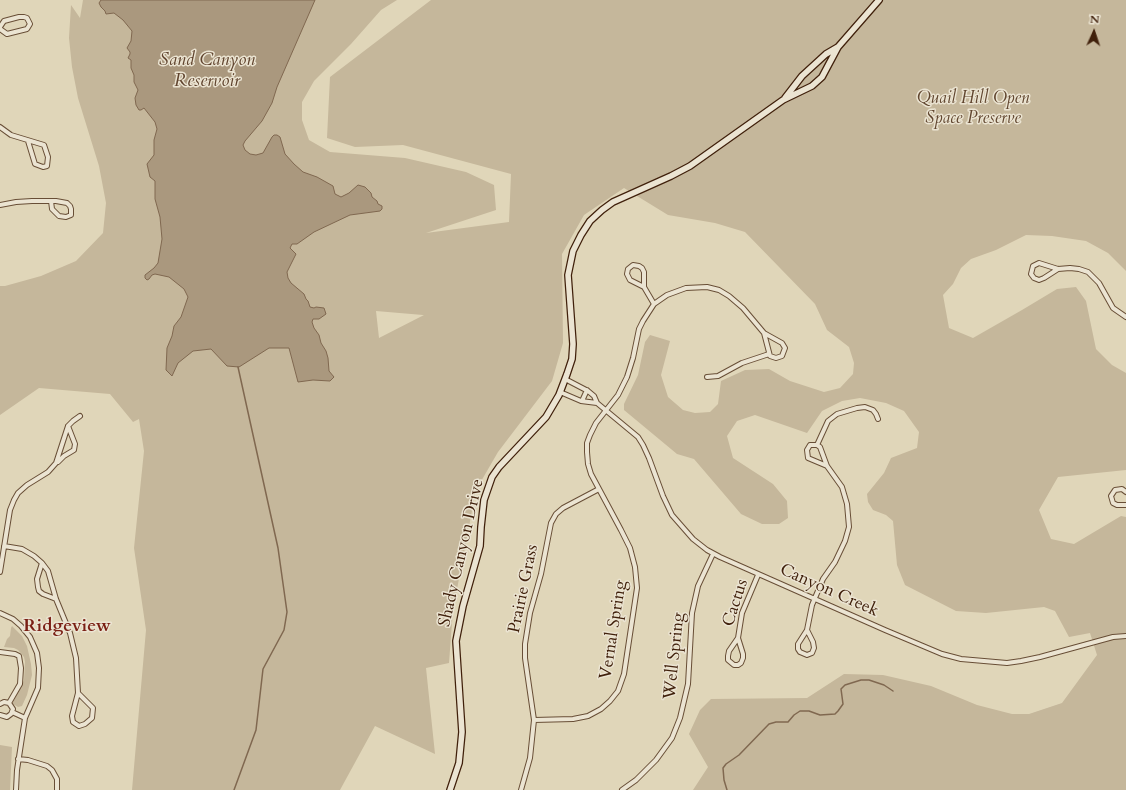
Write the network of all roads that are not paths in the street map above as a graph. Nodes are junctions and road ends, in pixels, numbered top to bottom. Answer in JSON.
{"nodes":[{"id":1,"x":879,"y":0,"type":"edge"},
{"id":2,"x":0,"y":28,"type":"edge"},
{"id":3,"x":838,"y":47,"type":"junction"},
{"id":4,"x":783,"y":100,"type":"junction"},
{"id":5,"x":0,"y":127,"type":"edge"},
{"id":6,"x":28,"y":141,"type":"junction"},
{"id":7,"x":51,"y":201,"type":"junction"},
{"id":8,"x":0,"y":205,"type":"edge"},
{"id":9,"x":1058,"y":269,"type":"junction"},
{"id":10,"x":644,"y":287,"type":"junction"},
{"id":11,"x":654,"y":304,"type":"junction"},
{"id":12,"x":1126,"y":317,"type":"edge"},
{"id":13,"x":764,"y":333,"type":"junction"},
{"id":14,"x":769,"y":354,"type":"junction"},
{"id":15,"x":707,"y":377,"type":"dead end"},
{"id":16,"x":565,"y":378,"type":"junction"},
{"id":17,"x":587,"y":390,"type":"junction"},
{"id":18,"x":560,"y":392,"type":"junction"},
{"id":19,"x":582,"y":401,"type":"junction"},
{"id":20,"x":597,"y":403,"type":"junction"},
{"id":21,"x":606,"y":410,"type":"junction"},
{"id":22,"x":80,"y":416,"type":"dead end"},
{"id":23,"x":878,"y":419,"type":"dead end"},
{"id":24,"x":68,"y":426,"type":"junction"},
{"id":25,"x":817,"y":445,"type":"junction"},
{"id":26,"x":56,"y":463,"type":"junction"},
{"id":27,"x":827,"y":466,"type":"junction"},
{"id":28,"x":599,"y":489,"type":"junction"},
{"id":29,"x":1126,"y":492,"type":"edge"},
{"id":30,"x":1126,"y":505,"type":"edge"},
{"id":31,"x":4,"y":546,"type":"junction"},
{"id":32,"x":714,"y":554,"type":"junction"},
{"id":33,"x":42,"y":563,"type":"junction"},
{"id":34,"x":0,"y":572,"type":"edge"},
{"id":35,"x":758,"y":575,"type":"junction"},
{"id":36,"x":814,"y":598,"type":"junction"},
{"id":37,"x":56,"y":599,"type":"junction"},
{"id":38,"x":0,"y":613,"type":"edge"},
{"id":39,"x":807,"y":630,"type":"junction"},
{"id":40,"x":1126,"y":636,"type":"edge"},
{"id":41,"x":738,"y":638,"type":"junction"},
{"id":42,"x":0,"y":652,"type":"edge"},
{"id":43,"x":78,"y":693,"type":"junction"},
{"id":44,"x":9,"y":703,"type":"junction"},
{"id":45,"x":0,"y":704,"type":"edge"},
{"id":46,"x":12,"y":712,"type":"junction"},
{"id":47,"x":0,"y":715,"type":"edge"},
{"id":48,"x":25,"y":718,"type":"junction"},
{"id":49,"x":534,"y":720,"type":"junction"},
{"id":50,"x":18,"y":759,"type":"junction"},
{"id":51,"x":16,"y":790,"type":"edge"},
{"id":52,"x":57,"y":790,"type":"edge"},
{"id":53,"x":450,"y":790,"type":"edge"},
{"id":54,"x":521,"y":790,"type":"edge"},
{"id":55,"x":622,"y":790,"type":"edge"}],
"edges":[{"from":1,"to":3,"type":"street"},
{"from":2,"to":2,"type":"street"},
{"from":3,"to":4,"type":"street"},
{"from":3,"to":4,"type":"street"},
{"from":4,"to":16,"type":"street","name":"Shady Canyon Drive"},
{"from":5,"to":6,"type":"street"},
{"from":6,"to":6,"type":"street"},
{"from":7,"to":7,"type":"street"},
{"from":7,"to":8,"type":"street"},
{"from":9,"to":9,"type":"street"},
{"from":9,"to":12,"type":"street"},
{"from":10,"to":10,"type":"street"},
{"from":10,"to":11,"type":"street"},
{"from":11,"to":13,"type":"street","name":"Vernal Spring"},
{"from":11,"to":21,"type":"street","name":"Vernal Spring"},
{"from":13,"to":14,"type":"street","name":"Vernal Spring"},
{"from":13,"to":14,"type":"street","name":"Vernal Spring"},
{"from":14,"to":15,"type":"street"},
{"from":16,"to":17,"type":"street","name":"Canyon Creek"},
{"from":16,"to":18,"type":"street","name":"Shady Canyon Drive"},
{"from":17,"to":19,"type":"street"},
{"from":17,"to":20,"type":"street","name":"Canyon Creek"},
{"from":18,"to":19,"type":"street"},
{"from":18,"to":53,"type":"street","name":"Shady Canyon Drive"},
{"from":19,"to":20,"type":"street"},
{"from":20,"to":21,"type":"street","name":"Canyon Creek"},
{"from":21,"to":28,"type":"street","name":"Vernal Spring"},
{"from":21,"to":32,"type":"street","name":"Canyon Creek"},
{"from":22,"to":24,"type":"street"},
{"from":23,"to":25,"type":"street"},
{"from":24,"to":26,"type":"street"},
{"from":24,"to":26,"type":"street"},
{"from":25,"to":27,"type":"street"},
{"from":25,"to":27,"type":"street"},
{"from":26,"to":31,"type":"street"},
{"from":27,"to":36,"type":"street"},
{"from":28,"to":49,"type":"street","name":"Prairie Grass"},
{"from":28,"to":49,"type":"street","name":"Vernal Spring"},
{"from":29,"to":30,"type":"street"},
{"from":31,"to":33,"type":"street"},
{"from":31,"to":34,"type":"street"},
{"from":32,"to":35,"type":"street","name":"Canyon Creek"},
{"from":32,"to":55,"type":"street","name":"Well Spring"},
{"from":33,"to":37,"type":"street"},
{"from":33,"to":37,"type":"street"},
{"from":35,"to":36,"type":"street","name":"Canyon Creek"},
{"from":35,"to":41,"type":"street","name":"Cactus"},
{"from":36,"to":39,"type":"street"},
{"from":36,"to":40,"type":"street","name":"Canyon Creek"},
{"from":37,"to":43,"type":"street"},
{"from":38,"to":48,"type":"street"},
{"from":39,"to":39,"type":"street"},
{"from":41,"to":41,"type":"street","name":"Cactus"},
{"from":42,"to":44,"type":"street"},
{"from":43,"to":43,"type":"street"},
{"from":44,"to":45,"type":"street"},
{"from":44,"to":46,"type":"street"},
{"from":46,"to":47,"type":"street"},
{"from":46,"to":48,"type":"street"},
{"from":48,"to":50,"type":"street"},
{"from":49,"to":54,"type":"street","name":"Prairie Grass"},
{"from":50,"to":51,"type":"street"},
{"from":50,"to":52,"type":"street"}]}
